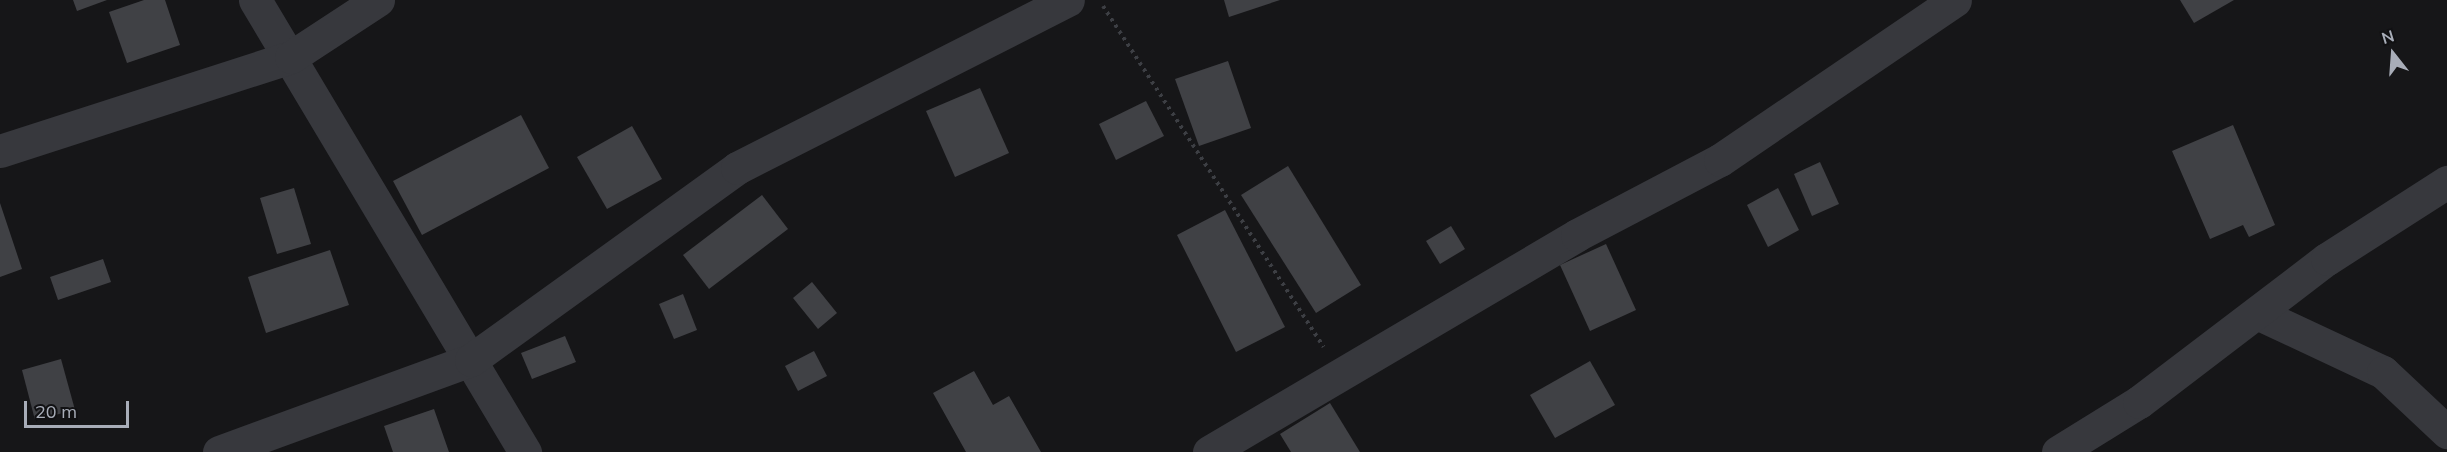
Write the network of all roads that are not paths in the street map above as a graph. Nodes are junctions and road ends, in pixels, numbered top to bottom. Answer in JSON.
{"nodes":[{"id":1,"x":255,"y":0,"type":"edge"},
{"id":2,"x":378,"y":0,"type":"edge"},
{"id":3,"x":1068,"y":0,"type":"edge"},
{"id":4,"x":1955,"y":0,"type":"edge"},
{"id":5,"x":291,"y":57,"type":"junction"},
{"id":6,"x":0,"y":151,"type":"edge"},
{"id":7,"x":2447,"y":182,"type":"edge"},
{"id":8,"x":2257,"y":313,"type":"junction"},
{"id":9,"x":471,"y":360,"type":"junction"},
{"id":10,"x":2447,"y":432,"type":"edge"},
{"id":11,"x":219,"y":452,"type":"edge"},
{"id":12,"x":525,"y":452,"type":"edge"},
{"id":13,"x":1209,"y":452,"type":"edge"},
{"id":14,"x":2058,"y":452,"type":"edge"}],
"edges":[{"from":1,"to":5,"type":"street"},
{"from":2,"to":5,"type":"street"},
{"from":3,"to":9,"type":"street"},
{"from":4,"to":13,"type":"street"},
{"from":5,"to":6,"type":"street"},
{"from":5,"to":9,"type":"street"},
{"from":7,"to":8,"type":"street"},
{"from":8,"to":10,"type":"street"},
{"from":8,"to":14,"type":"street"},
{"from":9,"to":11,"type":"street"},
{"from":9,"to":12,"type":"street"}]}
